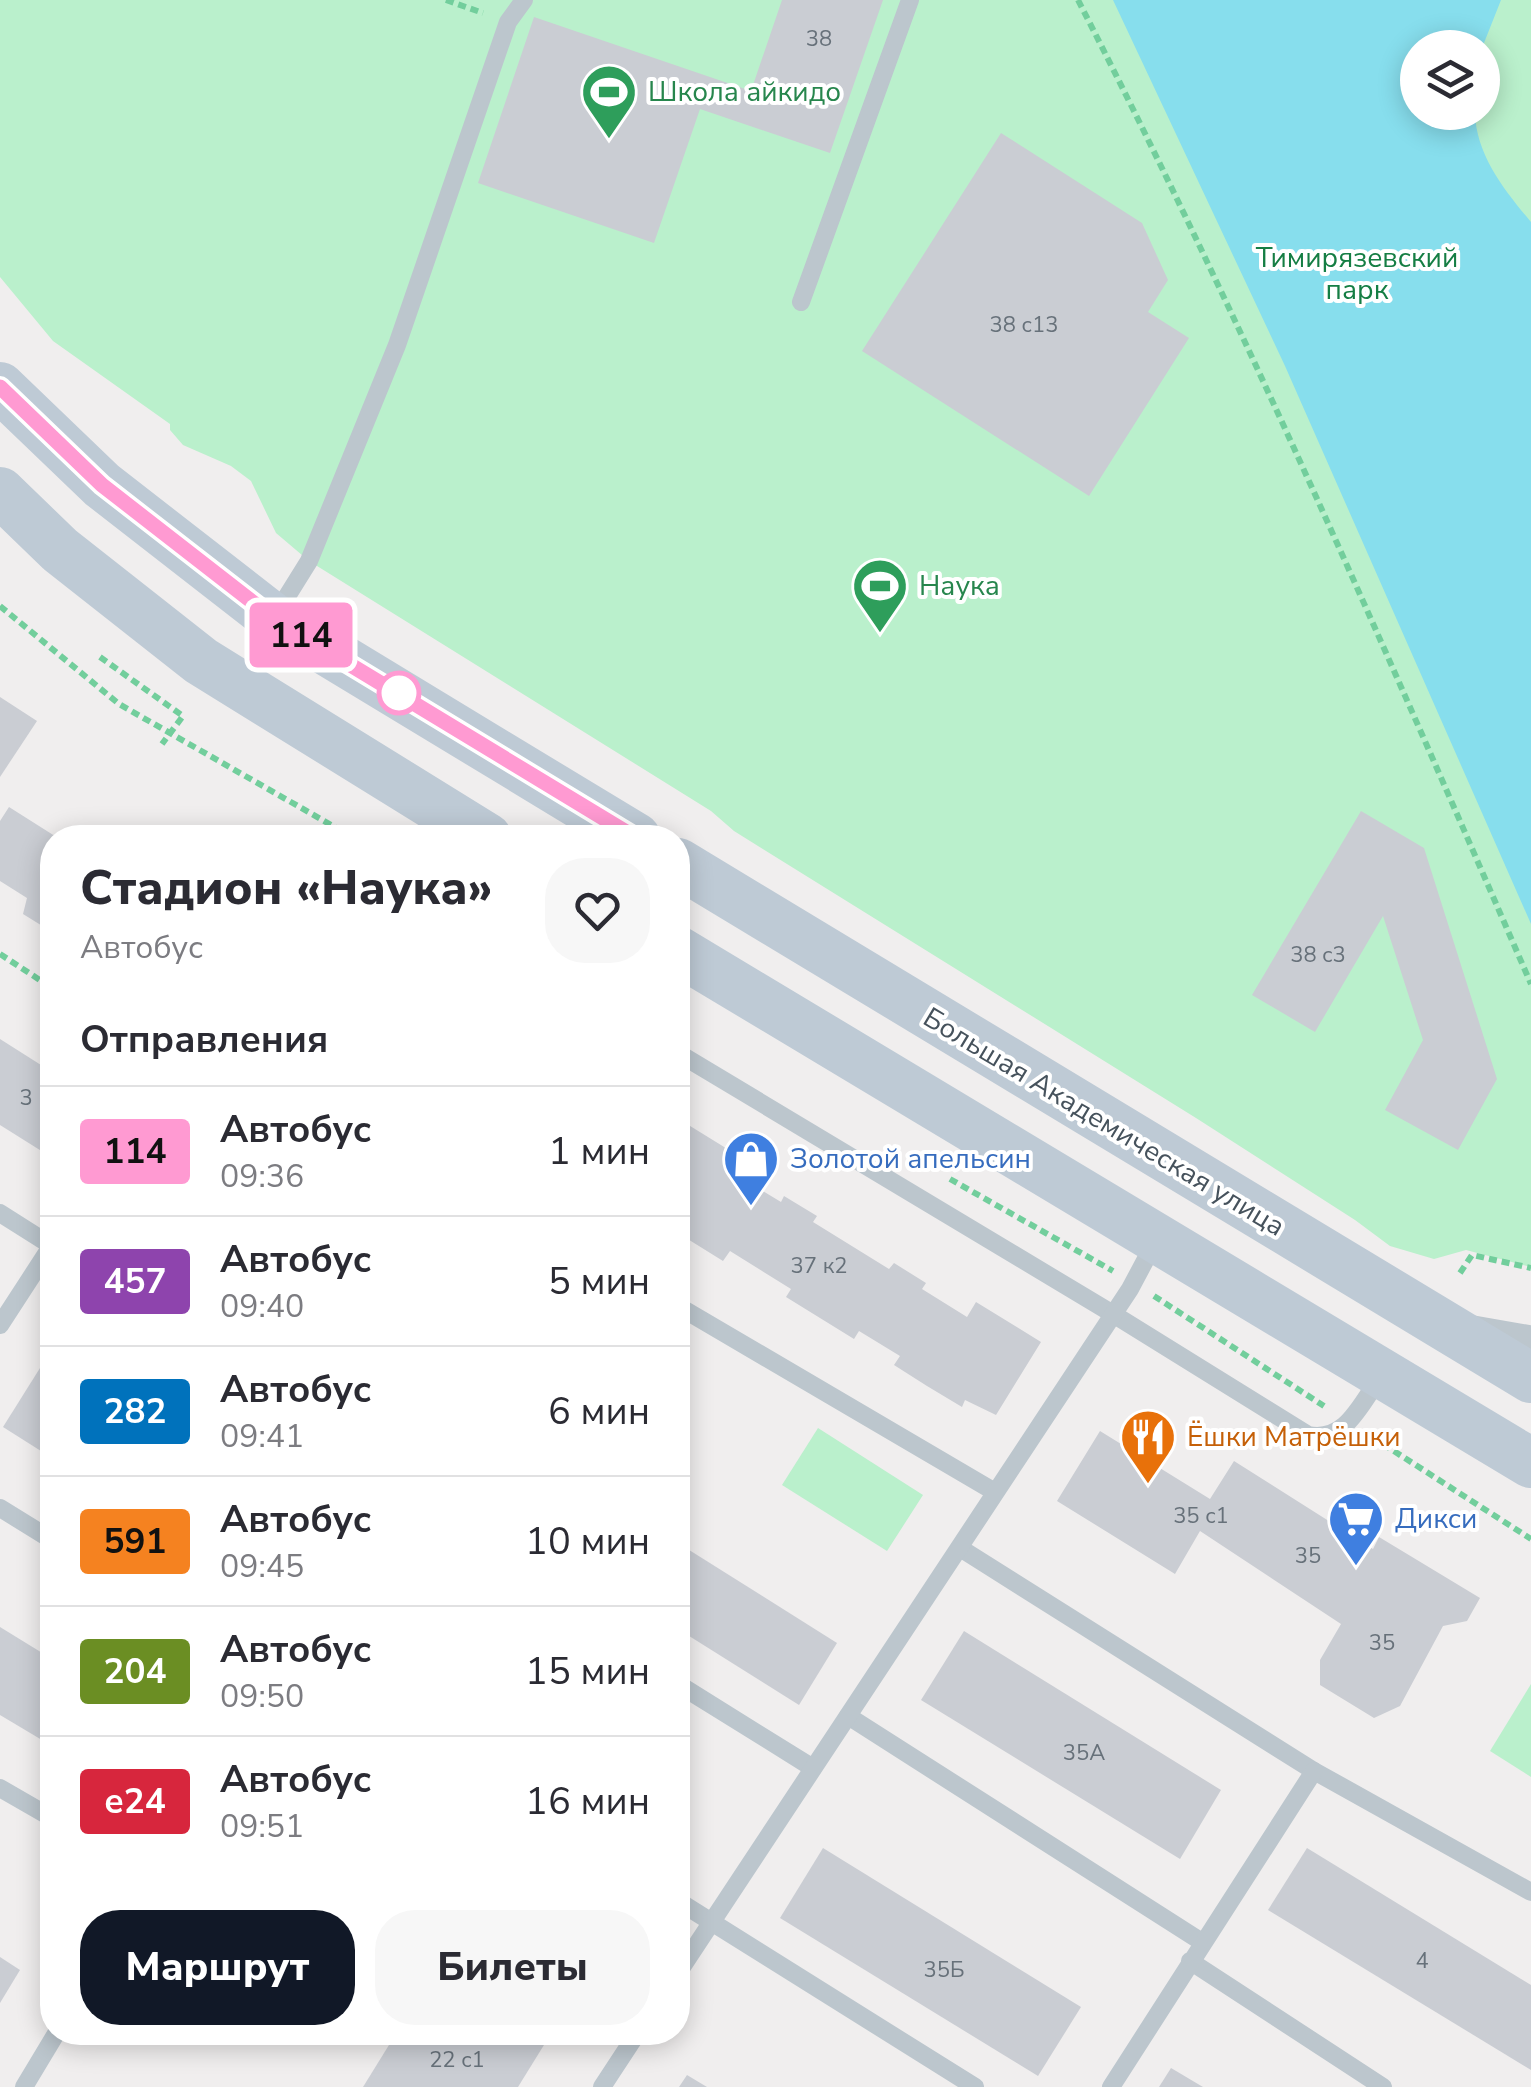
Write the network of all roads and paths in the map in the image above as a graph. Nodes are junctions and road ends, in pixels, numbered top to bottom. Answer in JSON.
{"nodes":[{"id":1,"x":446,"y":0,"type":"edge"},
{"id":2,"x":524,"y":0,"type":"edge"},
{"id":3,"x":910,"y":0,"type":"edge"},
{"id":4,"x":1078,"y":0,"type":"edge"},
{"id":5,"x":508,"y":22,"type":"junction"},
{"id":6,"x":801,"y":302,"type":"dead end"},
{"id":7,"x":0,"y":386,"type":"edge"},
{"id":8,"x":0,"y":492,"type":"edge"},
{"id":9,"x":0,"y":606,"type":"edge"},
{"id":10,"x":273,"y":618,"type":"junction"},
{"id":11,"x":100,"y":657,"type":"dead end"},
{"id":12,"x":171,"y":731,"type":"junction"},
{"id":13,"x":162,"y":744,"type":"dead end"},
{"id":14,"x":332,"y":825,"type":"edge"},
{"id":15,"x":466,"y":825,"type":"edge"},
{"id":16,"x":615,"y":825,"type":"edge"},
{"id":17,"x":690,"y":870,"type":"edge"},
{"id":18,"x":0,"y":954,"type":"edge"},
{"id":19,"x":690,"y":964,"type":"edge"},
{"id":20,"x":40,"y":980,"type":"edge"},
{"id":21,"x":1531,"y":984,"type":"edge"},
{"id":22,"x":690,"y":1060,"type":"edge"},
{"id":23,"x":0,"y":1213,"type":"edge"},
{"id":24,"x":40,"y":1238,"type":"edge"},
{"id":25,"x":1158,"y":1238,"type":"junction"},
{"id":26,"x":40,"y":1264,"type":"edge"},
{"id":27,"x":1531,"y":1268,"type":"edge"},
{"id":28,"x":1460,"y":1274,"type":"dead end"},
{"id":29,"x":690,"y":1313,"type":"edge"},
{"id":30,"x":1113,"y":1314,"type":"junction"},
{"id":31,"x":0,"y":1326,"type":"edge"},
{"id":32,"x":1443,"y":1328,"type":"junction"},
{"id":33,"x":1531,"y":1343,"type":"edge"},
{"id":34,"x":1383,"y":1373,"type":"junction"},
{"id":35,"x":1531,"y":1378,"type":"edge"},
{"id":36,"x":1531,"y":1463,"type":"edge"},
{"id":37,"x":995,"y":1492,"type":"junction"},
{"id":38,"x":0,"y":1508,"type":"edge"},
{"id":39,"x":40,"y":1533,"type":"edge"},
{"id":40,"x":960,"y":1548,"type":"junction"},
{"id":41,"x":690,"y":1691,"type":"edge"},
{"id":42,"x":848,"y":1716,"type":"junction"},
{"id":43,"x":813,"y":1768,"type":"junction"},
{"id":44,"x":1314,"y":1771,"type":"junction"},
{"id":45,"x":0,"y":1788,"type":"edge"},
{"id":46,"x":40,"y":1811,"type":"edge"},
{"id":47,"x":1531,"y":1892,"type":"edge"},
{"id":48,"x":690,"y":1909,"type":"edge"},
{"id":49,"x":711,"y":1922,"type":"junction"},
{"id":50,"x":1202,"y":1942,"type":"junction"},
{"id":51,"x":690,"y":1954,"type":"edge"},
{"id":52,"x":1190,"y":1961,"type":"junction"},
{"id":53,"x":49,"y":2045,"type":"edge"},
{"id":54,"x":629,"y":2045,"type":"edge"},
{"id":55,"x":24,"y":2087,"type":"edge"},
{"id":56,"x":602,"y":2087,"type":"edge"},
{"id":57,"x":975,"y":2087,"type":"edge"},
{"id":58,"x":1111,"y":2087,"type":"edge"},
{"id":59,"x":1383,"y":2087,"type":"edge"}],
"edges":[{"from":1,"to":5,"type":"path"},
{"from":2,"to":5,"type":"lane"},
{"from":3,"to":6,"type":"lane"},
{"from":4,"to":21,"type":"path"},
{"from":5,"to":10,"type":"lane"},
{"from":7,"to":10,"type":"main road"},
{"from":8,"to":15,"type":"main road"},
{"from":9,"to":12,"type":"path"},
{"from":10,"to":16,"type":"main road"},
{"from":11,"to":12,"type":"path"},
{"from":12,"to":13,"type":"path"},
{"from":12,"to":14,"type":"path"},
{"from":17,"to":32,"type":"main road","name":"Большая Академическая улица"},
{"from":18,"to":20,"type":"path"},
{"from":19,"to":25,"type":"main road"},
{"from":22,"to":30,"type":"lane"},
{"from":23,"to":24,"type":"lane"},
{"from":25,"to":30,"type":"lane"},
{"from":25,"to":34,"type":"main road"},
{"from":26,"to":31,"type":"lane"},
{"from":27,"to":28,"type":"path"},
{"from":29,"to":37,"type":"lane"},
{"from":30,"to":34,"type":"lane"},
{"from":30,"to":37,"type":"lane"},
{"from":32,"to":33,"type":"street"},
{"from":32,"to":35,"type":"main road","name":"Большая Академическая улица"},
{"from":34,"to":36,"type":"main road"},
{"from":37,"to":40,"type":"lane"},
{"from":38,"to":39,"type":"lane"},
{"from":40,"to":42,"type":"lane"},
{"from":40,"to":44,"type":"lane"},
{"from":41,"to":43,"type":"lane"},
{"from":42,"to":43,"type":"lane"},
{"from":42,"to":50,"type":"lane"},
{"from":43,"to":49,"type":"lane"},
{"from":44,"to":47,"type":"lane"},
{"from":44,"to":50,"type":"lane"},
{"from":45,"to":46,"type":"lane"},
{"from":48,"to":49,"type":"lane"},
{"from":49,"to":51,"type":"lane"},
{"from":49,"to":57,"type":"lane"},
{"from":50,"to":52,"type":"lane"},
{"from":52,"to":58,"type":"lane"},
{"from":52,"to":59,"type":"lane"},
{"from":53,"to":55,"type":"lane"},
{"from":54,"to":56,"type":"lane"}]}
